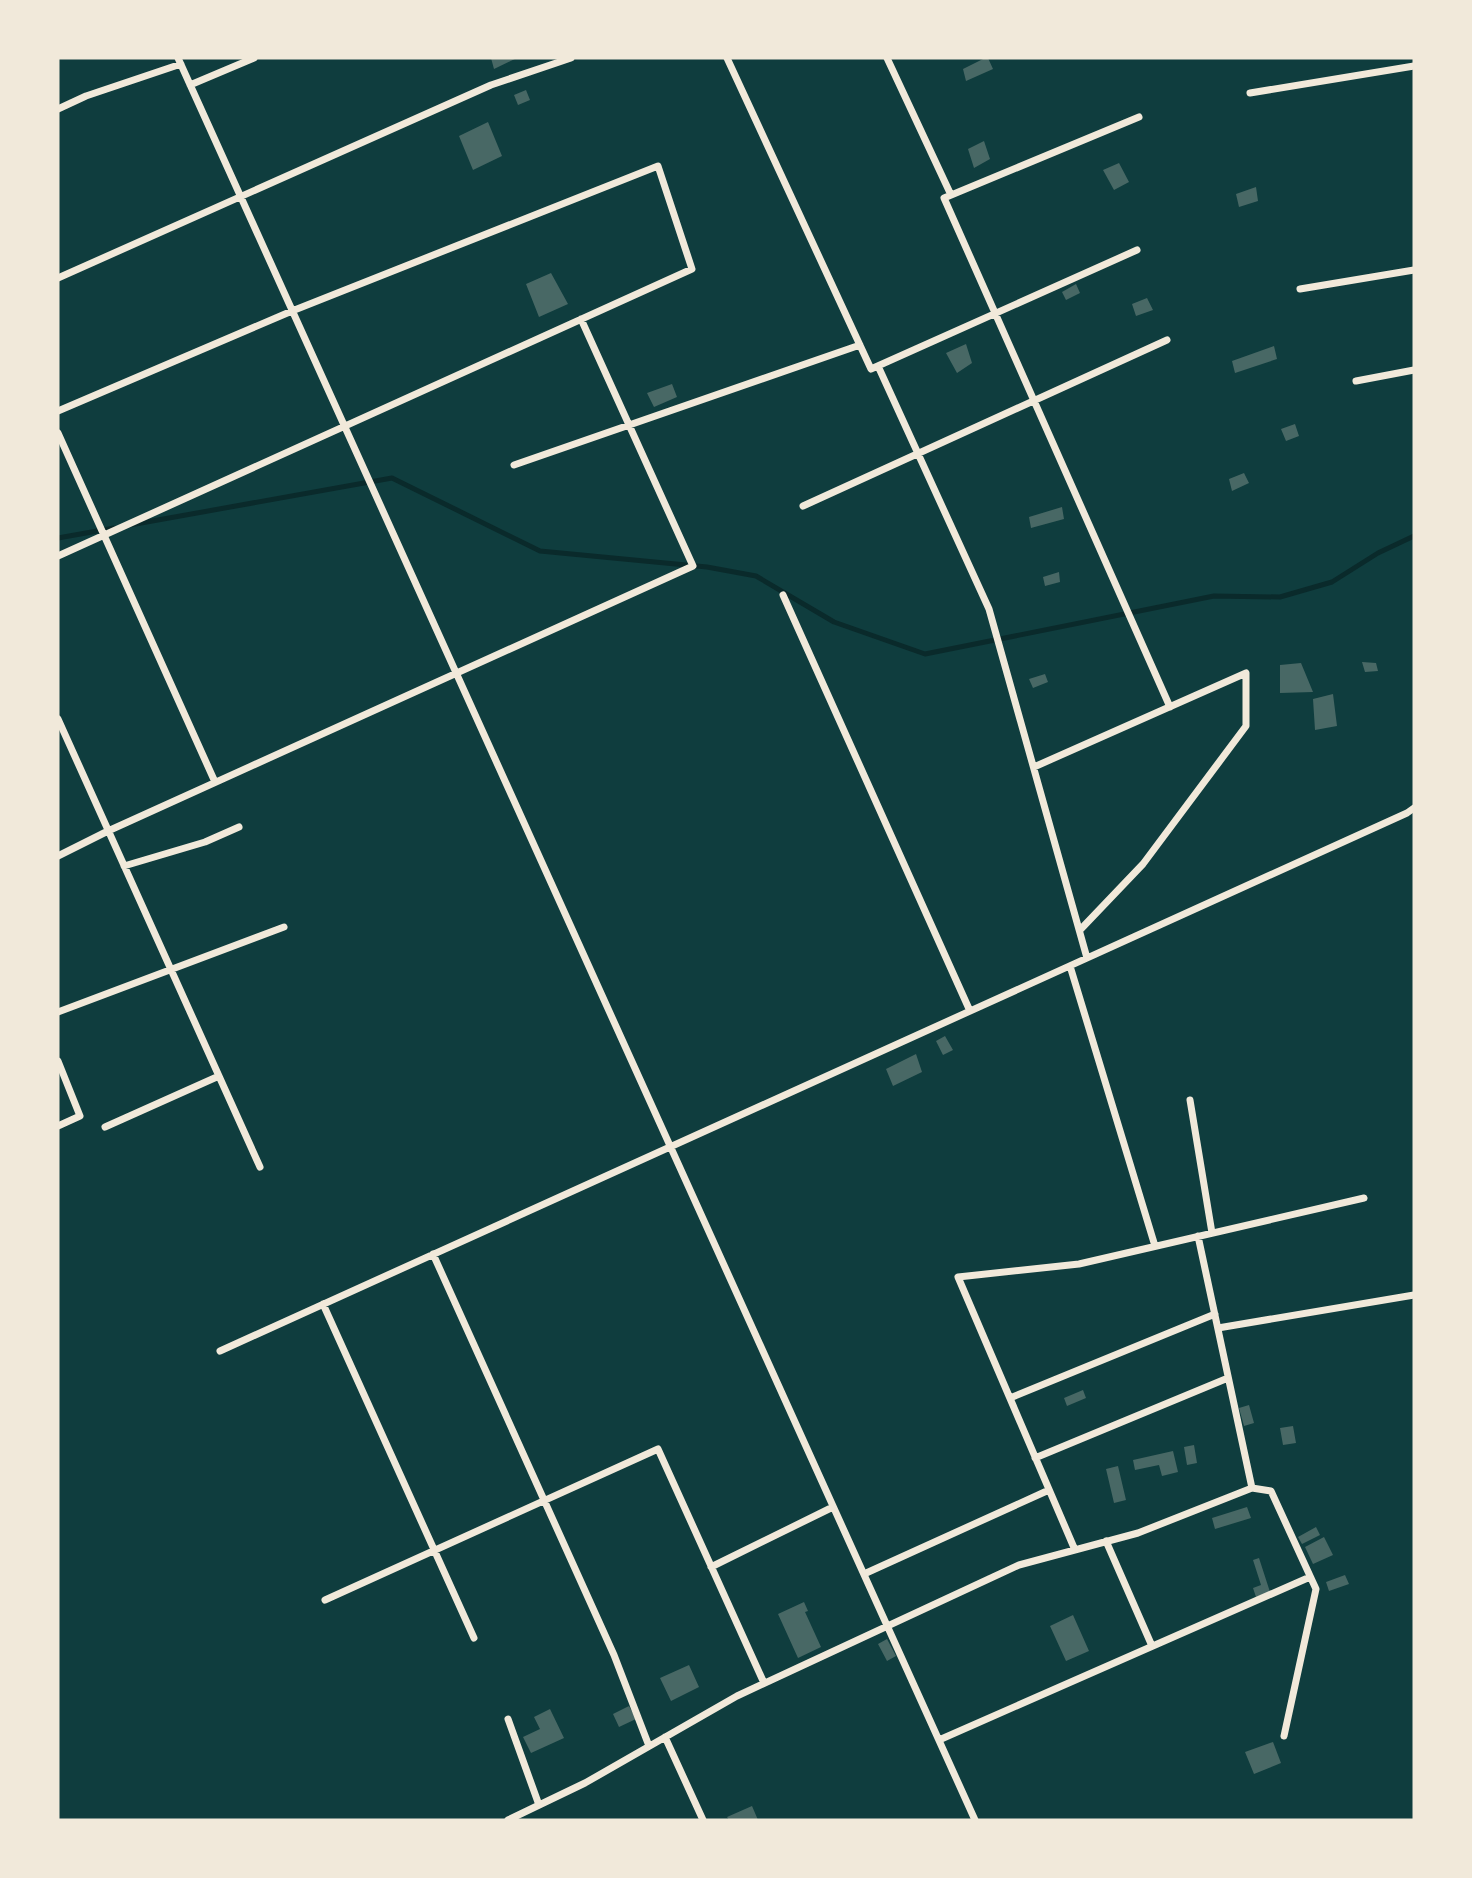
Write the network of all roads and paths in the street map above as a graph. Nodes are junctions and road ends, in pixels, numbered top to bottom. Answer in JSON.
{"nodes":[{"id":1,"x":254,"y":58,"type":"edge"},
{"id":2,"x":570,"y":58,"type":"edge"},
{"id":3,"x":727,"y":58,"type":"edge"},
{"id":4,"x":887,"y":58,"type":"edge"},
{"id":5,"x":179,"y":61,"type":"edge"},
{"id":6,"x":1414,"y":66,"type":"edge"},
{"id":7,"x":190,"y":86,"type":"junction"},
{"id":8,"x":1250,"y":93,"type":"dead end"},
{"id":9,"x":58,"y":109,"type":"edge"},
{"id":10,"x":1139,"y":117,"type":"dead end"},
{"id":11,"x":951,"y":195,"type":"junction"},
{"id":12,"x":240,"y":197,"type":"junction"},
{"id":13,"x":1137,"y":250,"type":"dead end"},
{"id":14,"x":1414,"y":270,"type":"edge"},
{"id":15,"x":58,"y":278,"type":"edge"},
{"id":16,"x":1300,"y":289,"type":"dead end"},
{"id":17,"x":292,"y":311,"type":"junction"},
{"id":18,"x":995,"y":313,"type":"junction"},
{"id":19,"x":582,"y":319,"type":"junction"},
{"id":20,"x":1167,"y":340,"type":"dead end"},
{"id":21,"x":860,"y":345,"type":"junction"},
{"id":22,"x":878,"y":366,"type":"junction"},
{"id":23,"x":1414,"y":370,"type":"edge"},
{"id":24,"x":1356,"y":381,"type":"dead end"},
{"id":25,"x":1034,"y":401,"type":"junction"},
{"id":26,"x":58,"y":411,"type":"edge"},
{"id":27,"x":629,"y":425,"type":"junction"},
{"id":28,"x":344,"y":426,"type":"junction"},
{"id":29,"x":58,"y":433,"type":"edge"},
{"id":30,"x":918,"y":454,"type":"junction"},
{"id":31,"x":514,"y":465,"type":"dead end"},
{"id":32,"x":803,"y":506,"type":"dead end"},
{"id":33,"x":104,"y":535,"type":"junction"},
{"id":34,"x":58,"y":556,"type":"edge"},
{"id":35,"x":783,"y":595,"type":"dead end"},
{"id":36,"x":456,"y":673,"type":"junction"},
{"id":37,"x":1170,"y":707,"type":"junction"},
{"id":38,"x":58,"y":719,"type":"edge"},
{"id":39,"x":1034,"y":767,"type":"junction"},
{"id":40,"x":215,"y":782,"type":"junction"},
{"id":41,"x":1414,"y":808,"type":"edge"},
{"id":42,"x":239,"y":827,"type":"dead end"},
{"id":43,"x":108,"y":831,"type":"junction"},
{"id":44,"x":58,"y":856,"type":"edge"},
{"id":45,"x":124,"y":866,"type":"junction"},
{"id":46,"x":284,"y":927,"type":"dead end"},
{"id":47,"x":1080,"y":930,"type":"junction"},
{"id":48,"x":1087,"y":958,"type":"junction"},
{"id":49,"x":1070,"y":966,"type":"junction"},
{"id":50,"x":171,"y":970,"type":"junction"},
{"id":51,"x":970,"y":1011,"type":"junction"},
{"id":52,"x":58,"y":1012,"type":"edge"},
{"id":53,"x":58,"y":1061,"type":"edge"},
{"id":54,"x":219,"y":1076,"type":"junction"},
{"id":55,"x":1190,"y":1100,"type":"dead end"},
{"id":56,"x":58,"y":1126,"type":"edge"},
{"id":57,"x":105,"y":1127,"type":"dead end"},
{"id":58,"x":670,"y":1147,"type":"junction"},
{"id":59,"x":260,"y":1167,"type":"dead end"},
{"id":60,"x":1364,"y":1198,"type":"dead end"},
{"id":61,"x":1212,"y":1233,"type":"junction"},
{"id":62,"x":1198,"y":1236,"type":"junction"},
{"id":63,"x":1155,"y":1246,"type":"junction"},
{"id":64,"x":433,"y":1254,"type":"junction"},
{"id":65,"x":1414,"y":1294,"type":"edge"},
{"id":66,"x":323,"y":1304,"type":"junction"},
{"id":67,"x":1215,"y":1314,"type":"junction"},
{"id":68,"x":1217,"y":1328,"type":"junction"},
{"id":69,"x":220,"y":1351,"type":"dead end"},
{"id":70,"x":1228,"y":1378,"type":"junction"},
{"id":71,"x":1010,"y":1398,"type":"junction"},
{"id":72,"x":1035,"y":1458,"type":"junction"},
{"id":73,"x":1252,"y":1488,"type":"junction"},
{"id":74,"x":1049,"y":1490,"type":"junction"},
{"id":75,"x":544,"y":1501,"type":"junction"},
{"id":76,"x":833,"y":1507,"type":"junction"},
{"id":77,"x":1106,"y":1541,"type":"junction"},
{"id":78,"x":435,"y":1550,"type":"junction"},
{"id":79,"x":1075,"y":1550,"type":"junction"},
{"id":80,"x":711,"y":1567,"type":"junction"},
{"id":81,"x":864,"y":1574,"type":"junction"},
{"id":82,"x":1310,"y":1577,"type":"junction"},
{"id":83,"x":325,"y":1600,"type":"dead end"},
{"id":84,"x":887,"y":1626,"type":"junction"},
{"id":85,"x":474,"y":1638,"type":"dead end"},
{"id":86,"x":1152,"y":1646,"type":"junction"},
{"id":87,"x":764,"y":1684,"type":"junction"},
{"id":88,"x":508,"y":1719,"type":"dead end"},
{"id":89,"x":1284,"y":1736,"type":"dead end"},
{"id":90,"x":665,"y":1737,"type":"junction"},
{"id":91,"x":939,"y":1740,"type":"junction"},
{"id":92,"x":649,"y":1746,"type":"junction"},
{"id":93,"x":539,"y":1805,"type":"junction"},
{"id":94,"x":508,"y":1820,"type":"edge"},
{"id":95,"x":703,"y":1820,"type":"edge"},
{"id":96,"x":975,"y":1820,"type":"edge"}],
"edges":[{"from":1,"to":7,"type":"street"},
{"from":2,"to":12,"type":"street"},
{"from":3,"to":21,"type":"street"},
{"from":4,"to":11,"type":"street"},
{"from":5,"to":7,"type":"street"},
{"from":5,"to":9,"type":"street"},
{"from":6,"to":8,"type":"street"},
{"from":7,"to":12,"type":"street"},
{"from":10,"to":11,"type":"street"},
{"from":11,"to":18,"type":"street"},
{"from":12,"to":15,"type":"street"},
{"from":12,"to":17,"type":"street"},
{"from":13,"to":18,"type":"street"},
{"from":14,"to":16,"type":"street"},
{"from":17,"to":19,"type":"street"},
{"from":17,"to":26,"type":"street"},
{"from":17,"to":28,"type":"street"},
{"from":18,"to":22,"type":"street"},
{"from":18,"to":25,"type":"street"},
{"from":19,"to":27,"type":"street"},
{"from":19,"to":28,"type":"street"},
{"from":20,"to":25,"type":"street"},
{"from":21,"to":22,"type":"street"},
{"from":21,"to":27,"type":"street"},
{"from":22,"to":30,"type":"street"},
{"from":23,"to":24,"type":"street"},
{"from":25,"to":30,"type":"street"},
{"from":25,"to":37,"type":"street"},
{"from":27,"to":31,"type":"street"},
{"from":27,"to":36,"type":"street"},
{"from":28,"to":33,"type":"street"},
{"from":28,"to":36,"type":"street"},
{"from":29,"to":33,"type":"street"},
{"from":30,"to":32,"type":"street"},
{"from":30,"to":39,"type":"street"},
{"from":33,"to":34,"type":"street"},
{"from":33,"to":40,"type":"street"},
{"from":35,"to":51,"type":"street"},
{"from":36,"to":40,"type":"street"},
{"from":36,"to":58,"type":"street"},
{"from":37,"to":39,"type":"street"},
{"from":37,"to":47,"type":"street"},
{"from":38,"to":43,"type":"street"},
{"from":39,"to":47,"type":"street"},
{"from":40,"to":43,"type":"street"},
{"from":41,"to":48,"type":"street"},
{"from":42,"to":45,"type":"street"},
{"from":43,"to":44,"type":"street"},
{"from":43,"to":45,"type":"street"},
{"from":45,"to":50,"type":"street"},
{"from":46,"to":50,"type":"street"},
{"from":47,"to":48,"type":"street"},
{"from":48,"to":49,"type":"street"},
{"from":49,"to":51,"type":"street"},
{"from":49,"to":63,"type":"street"},
{"from":50,"to":52,"type":"street"},
{"from":50,"to":54,"type":"street"},
{"from":51,"to":58,"type":"street"},
{"from":53,"to":56,"type":"street"},
{"from":54,"to":57,"type":"street"},
{"from":54,"to":59,"type":"street"},
{"from":55,"to":61,"type":"street"},
{"from":58,"to":64,"type":"street"},
{"from":58,"to":76,"type":"street"},
{"from":60,"to":61,"type":"street"},
{"from":61,"to":62,"type":"street"},
{"from":62,"to":63,"type":"street"},
{"from":62,"to":67,"type":"street"},
{"from":63,"to":71,"type":"street"},
{"from":64,"to":66,"type":"street"},
{"from":64,"to":75,"type":"street"},
{"from":65,"to":68,"type":"street"},
{"from":66,"to":69,"type":"street"},
{"from":66,"to":78,"type":"street"},
{"from":67,"to":68,"type":"street"},
{"from":67,"to":71,"type":"street"},
{"from":68,"to":70,"type":"street"},
{"from":70,"to":72,"type":"street"},
{"from":70,"to":73,"type":"street"},
{"from":71,"to":72,"type":"street"},
{"from":72,"to":74,"type":"street"},
{"from":73,"to":77,"type":"street"},
{"from":73,"to":82,"type":"street"},
{"from":74,"to":79,"type":"street"},
{"from":74,"to":81,"type":"street"},
{"from":75,"to":78,"type":"street"},
{"from":75,"to":80,"type":"street"},
{"from":75,"to":92,"type":"street"},
{"from":76,"to":80,"type":"street"},
{"from":76,"to":81,"type":"street"},
{"from":77,"to":79,"type":"street"},
{"from":77,"to":86,"type":"street"},
{"from":78,"to":83,"type":"street"},
{"from":78,"to":85,"type":"street"},
{"from":79,"to":84,"type":"street"},
{"from":80,"to":87,"type":"street"},
{"from":81,"to":84,"type":"street"},
{"from":82,"to":86,"type":"street"},
{"from":82,"to":89,"type":"street"},
{"from":84,"to":87,"type":"street"},
{"from":84,"to":91,"type":"street"},
{"from":86,"to":91,"type":"street"},
{"from":87,"to":90,"type":"street"},
{"from":88,"to":93,"type":"street"},
{"from":90,"to":92,"type":"street"},
{"from":90,"to":95,"type":"street"},
{"from":91,"to":96,"type":"street"},
{"from":92,"to":93,"type":"street"},
{"from":93,"to":94,"type":"street"}]}
